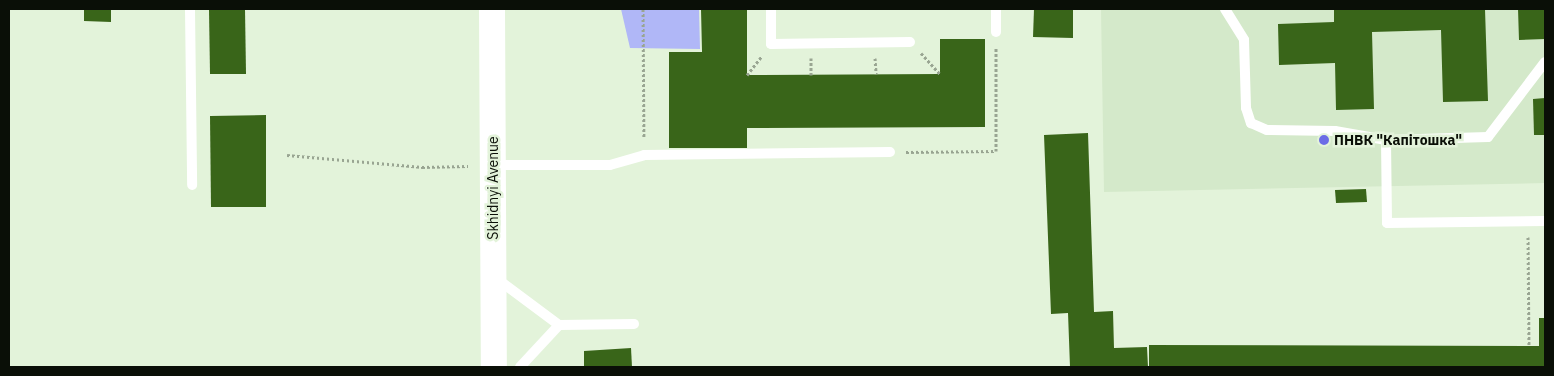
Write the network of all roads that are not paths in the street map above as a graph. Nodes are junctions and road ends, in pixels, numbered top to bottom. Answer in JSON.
{"nodes":[{"id":1,"x":190,"y":9,"type":"edge"},
{"id":2,"x":492,"y":9,"type":"edge"},
{"id":3,"x":771,"y":9,"type":"edge"},
{"id":4,"x":996,"y":9,"type":"edge"},
{"id":5,"x":1225,"y":9,"type":"edge"},
{"id":6,"x":996,"y":32,"type":"road end"},
{"id":7,"x":910,"y":42,"type":"road end"},
{"id":8,"x":1545,"y":62,"type":"edge"},
{"id":9,"x":1386,"y":140,"type":"junction"},
{"id":10,"x":890,"y":152,"type":"road end"},
{"id":11,"x":492,"y":165,"type":"junction"},
{"id":12,"x":192,"y":185,"type":"dead end"},
{"id":13,"x":1545,"y":221,"type":"edge"},
{"id":14,"x":493,"y":276,"type":"junction"},
{"id":15,"x":634,"y":324,"type":"dead end"},
{"id":16,"x":559,"y":325,"type":"junction"},
{"id":17,"x":494,"y":367,"type":"edge"},
{"id":18,"x":520,"y":367,"type":"edge"}],
"edges":[{"from":1,"to":12,"type":"lane"},
{"from":2,"to":11,"type":"main road","name":"Skhidnyi Avenue"},
{"from":3,"to":7,"type":"lane"},
{"from":4,"to":6,"type":"lane"},
{"from":5,"to":9,"type":"lane"},
{"from":8,"to":9,"type":"lane"},
{"from":9,"to":13,"type":"lane"},
{"from":10,"to":11,"type":"lane"},
{"from":11,"to":14,"type":"main road","name":"Skhidnyi Avenue"},
{"from":14,"to":16,"type":"lane"},
{"from":14,"to":17,"type":"main road","name":"Skhidnyi Avenue"},
{"from":15,"to":16,"type":"lane"},
{"from":16,"to":18,"type":"lane"}]}
